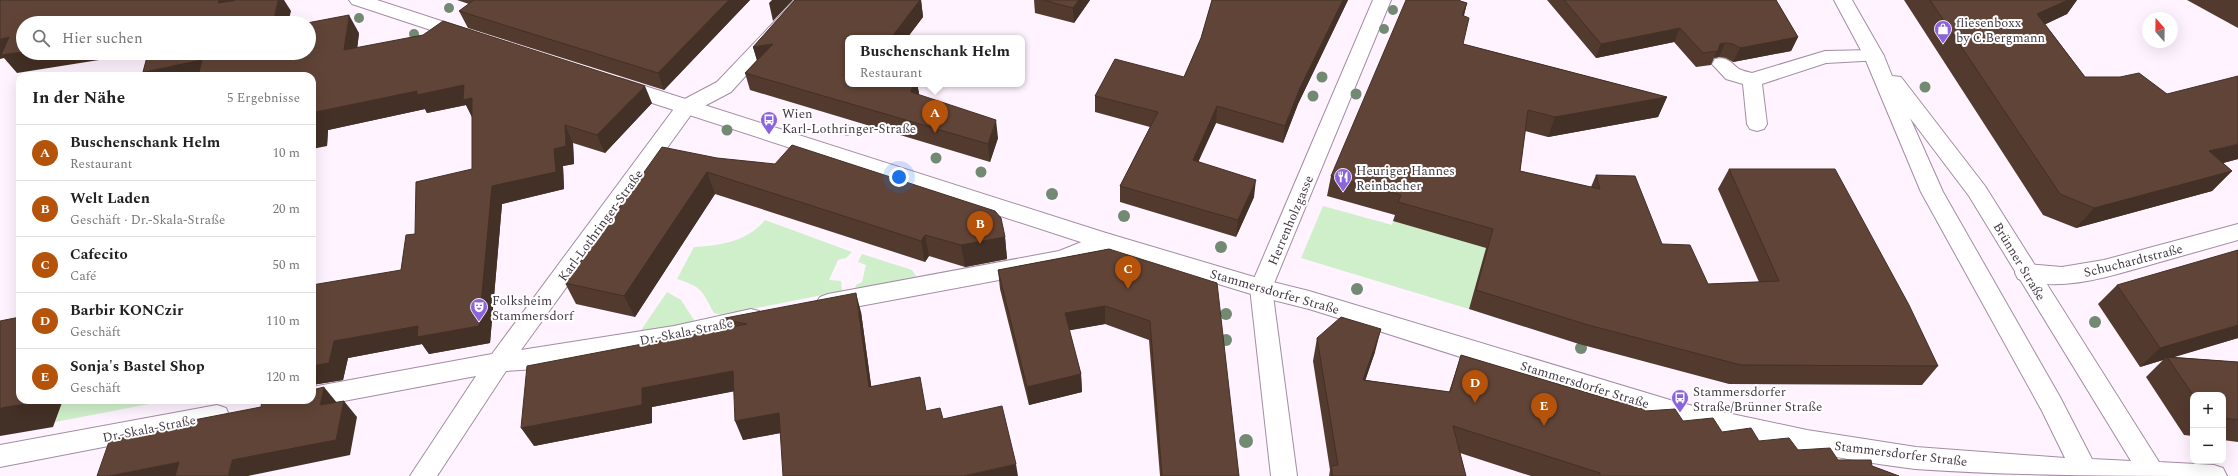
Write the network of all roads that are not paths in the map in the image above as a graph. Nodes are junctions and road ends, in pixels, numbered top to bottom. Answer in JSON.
{"nodes":[{"id":1,"x":358,"y":0,"type":"edge"},
{"id":2,"x":805,"y":0,"type":"edge"},
{"id":3,"x":1382,"y":0,"type":"edge"},
{"id":4,"x":1844,"y":0,"type":"edge"},
{"id":5,"x":485,"y":41,"type":"edge"},
{"id":6,"x":1874,"y":56,"type":"junction"},
{"id":7,"x":1722,"y":64,"type":"dead end"},
{"id":8,"x":604,"y":80,"type":"edge"},
{"id":9,"x":1752,"y":80,"type":"junction"},
{"id":10,"x":686,"y":107,"type":"junction"},
{"id":11,"x":1758,"y":124,"type":"dead end"},
{"id":12,"x":2238,"y":232,"type":"edge"},
{"id":13,"x":1104,"y":242,"type":"junction"},
{"id":14,"x":2026,"y":273,"type":"junction"},
{"id":15,"x":1261,"y":288,"type":"junction"},
{"id":16,"x":807,"y":307,"type":"edge"},
{"id":17,"x":769,"y":315,"type":"edge"},
{"id":18,"x":499,"y":362,"type":"junction"},
{"id":19,"x":316,"y":397,"type":"edge"},
{"id":20,"x":242,"y":410,"type":"edge"},
{"id":21,"x":0,"y":456,"type":"edge"},
{"id":22,"x":2086,"y":473,"type":"edge"},
{"id":23,"x":2152,"y":474,"type":"edge"},
{"id":24,"x":423,"y":476,"type":"edge"},
{"id":25,"x":1284,"y":476,"type":"edge"},
{"id":26,"x":2214,"y":476,"type":"edge"}],
"edges":[{"from":1,"to":5,"type":"main road"},
{"from":2,"to":10,"type":"main road","name":"Karl-Lothringer-Straße"},
{"from":3,"to":15,"type":"main road","name":"Herrenholzgasse"},
{"from":4,"to":6,"type":"main road","name":"Brünner Straße"},
{"from":6,"to":9,"type":"main road"},
{"from":6,"to":14,"type":"main road","name":"Brünner Straße"},
{"from":6,"to":22,"type":"main road","name":"Brünner Straße"},
{"from":7,"to":9,"type":"main road"},
{"from":8,"to":10,"type":"main road","name":"Stammersdorfer Straße"},
{"from":9,"to":11,"type":"main road"},
{"from":10,"to":13,"type":"main road","name":"Stammersdorfer Straße"},
{"from":10,"to":18,"type":"main road","name":"Karl-Lothringer-Straße"},
{"from":12,"to":14,"type":"main road","name":"Schuchardtstraße"},
{"from":13,"to":15,"type":"main road","name":"Stammersdorfer Straße"},
{"from":13,"to":16,"type":"main road"},
{"from":14,"to":23,"type":"main road","name":"Brünner Straße"},
{"from":15,"to":22,"type":"main road","name":"Stammersdorfer Straße"},
{"from":15,"to":25,"type":"main road","name":"Herrenholzgasse"},
{"from":17,"to":18,"type":"main road","name":"Dr.-Skala-Straße"},
{"from":18,"to":19,"type":"main road","name":"Dr.-Skala-Straße"},
{"from":18,"to":24,"type":"main road","name":"Karl-Lothringer-Straße"},
{"from":20,"to":21,"type":"main road","name":"Dr.-Skala-Straße"},
{"from":22,"to":23,"type":"main road","name":"Stammersdorfer Straße"},
{"from":23,"to":26,"type":"main road","name":"Stammersdorfer Straße"}]}
